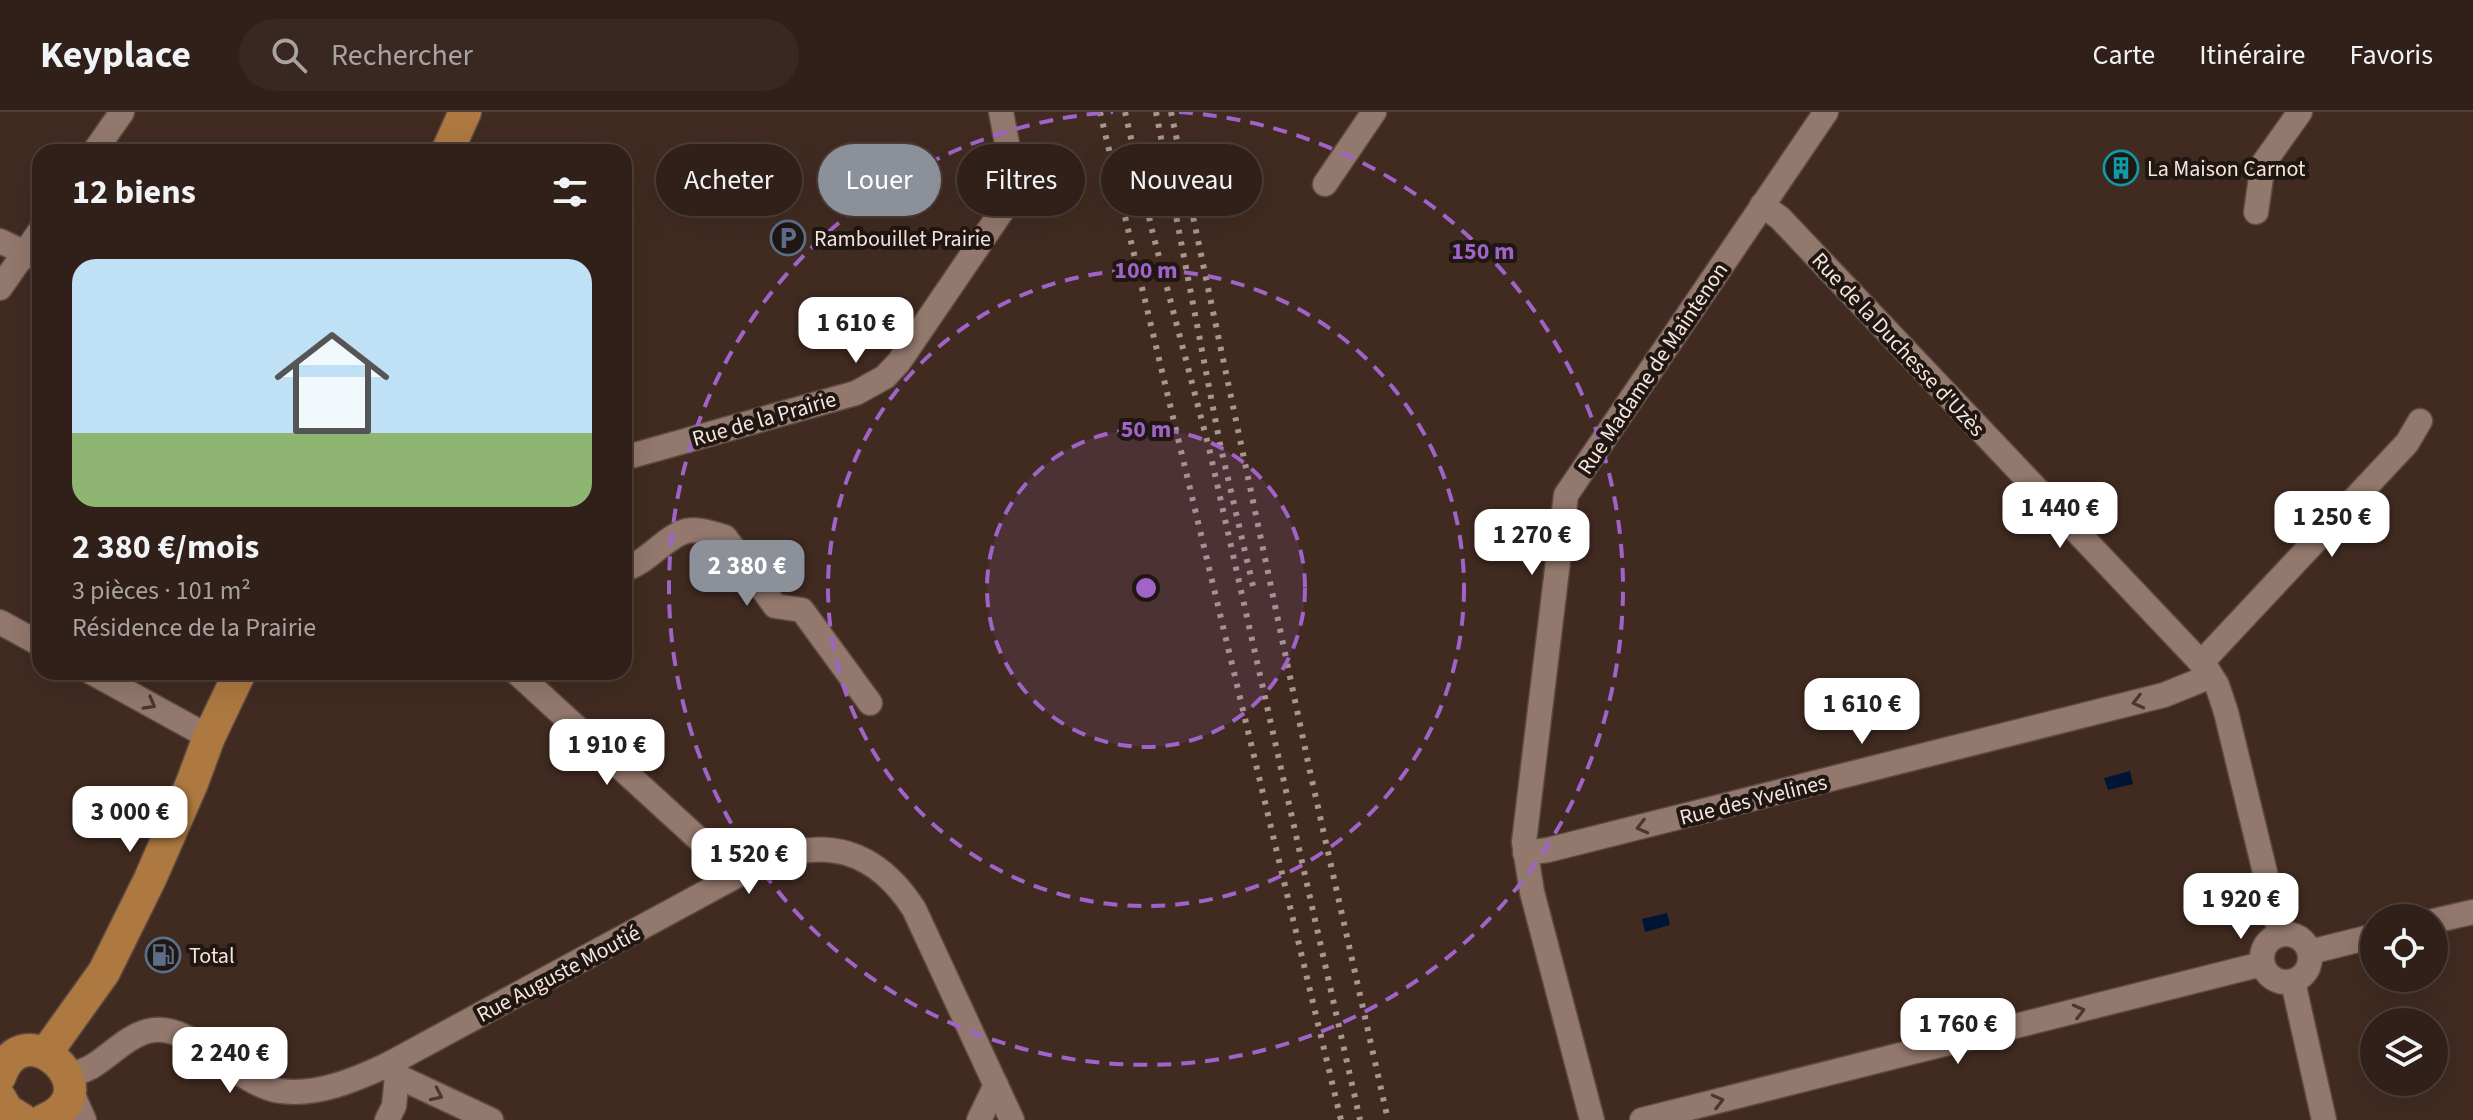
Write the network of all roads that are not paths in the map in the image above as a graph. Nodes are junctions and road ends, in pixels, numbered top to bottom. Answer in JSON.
{"nodes":[{"id":1,"x":122,"y":112,"type":"edge"},
{"id":2,"x":465,"y":112,"type":"edge"},
{"id":3,"x":1001,"y":112,"type":"edge"},
{"id":4,"x":1374,"y":112,"type":"edge"},
{"id":5,"x":1826,"y":112,"type":"edge"},
{"id":6,"x":2300,"y":112,"type":"edge"},
{"id":7,"x":100,"y":144,"type":"edge"},
{"id":8,"x":451,"y":144,"type":"edge"},
{"id":9,"x":1325,"y":184,"type":"dead end"},
{"id":10,"x":1762,"y":205,"type":"junction"},
{"id":11,"x":2256,"y":212,"type":"dead end"},
{"id":12,"x":0,"y":241,"type":"edge"},
{"id":13,"x":32,"y":257,"type":"edge"},
{"id":14,"x":0,"y":288,"type":"edge"},
{"id":15,"x":2420,"y":421,"type":"dead end"},
{"id":16,"x":632,"y":456,"type":"edge"},
{"id":17,"x":632,"y":566,"type":"edge"},
{"id":18,"x":0,"y":622,"type":"edge"},
{"id":19,"x":32,"y":640,"type":"edge"},
{"id":20,"x":2206,"y":669,"type":"junction"},
{"id":21,"x":106,"y":680,"type":"edge"},
{"id":22,"x":236,"y":680,"type":"edge"},
{"id":23,"x":525,"y":680,"type":"edge"},
{"id":24,"x":870,"y":703,"type":"dead end"},
{"id":25,"x":209,"y":737,"type":"junction"},
{"id":26,"x":1525,"y":853,"type":"junction"},
{"id":27,"x":733,"y":877,"type":"junction"},
{"id":28,"x":2473,"y":912,"type":"edge"},
{"id":29,"x":2448,"y":918,"type":"edge"},
{"id":30,"x":2280,"y":934,"type":"junction"},
{"id":31,"x":2360,"y":940,"type":"edge"},
{"id":32,"x":2310,"y":952,"type":"junction"},
{"id":33,"x":2262,"y":964,"type":"junction"},
{"id":34,"x":2293,"y":982,"type":"junction"},
{"id":35,"x":46,"y":1053,"type":"junction"},
{"id":36,"x":392,"y":1071,"type":"junction"},
{"id":37,"x":0,"y":1076,"type":"edge"},
{"id":38,"x":68,"y":1082,"type":"junction"},
{"id":39,"x":996,"y":1085,"type":"junction"},
{"id":40,"x":0,"y":1098,"type":"edge"},
{"id":41,"x":23,"y":1120,"type":"edge"},
{"id":42,"x":44,"y":1120,"type":"edge"},
{"id":43,"x":84,"y":1120,"type":"edge"},
{"id":44,"x":387,"y":1120,"type":"edge"},
{"id":45,"x":491,"y":1120,"type":"edge"},
{"id":46,"x":979,"y":1120,"type":"edge"},
{"id":47,"x":1012,"y":1120,"type":"edge"},
{"id":48,"x":1592,"y":1120,"type":"edge"},
{"id":49,"x":1642,"y":1120,"type":"edge"},
{"id":50,"x":2324,"y":1120,"type":"edge"}],
"edges":[{"from":1,"to":7,"type":"street"},
{"from":2,"to":8,"type":"main road"},
{"from":3,"to":16,"type":"street","name":"Rue de la Prairie"},
{"from":4,"to":9,"type":"street"},
{"from":5,"to":10,"type":"street","name":"Rue Madame de Maintenon"},
{"from":6,"to":11,"type":"street"},
{"from":10,"to":20,"type":"street","name":"Rue de la Duchesse d'Uzès"},
{"from":10,"to":26,"type":"street","name":"Rue Madame de Maintenon"},
{"from":12,"to":13,"type":"street"},
{"from":13,"to":14,"type":"street"},
{"from":15,"to":20,"type":"street"},
{"from":17,"to":24,"type":"street"},
{"from":18,"to":19,"type":"street"},
{"from":20,"to":26,"type":"street","name":"Rue des Yvelines","one_way":true},
{"from":20,"to":30,"type":"street","name":"Rue de la Duchesse d'Uzès"},
{"from":21,"to":25,"type":"street","one_way":true},
{"from":22,"to":25,"type":"main road"},
{"from":23,"to":27,"type":"street"},
{"from":25,"to":35,"type":"main road"},
{"from":26,"to":48,"type":"street","name":"Rue Madame de Maintenon"},
{"from":27,"to":36,"type":"street","name":"Rue Auguste Moutié"},
{"from":27,"to":39,"type":"street","name":"Rue Auguste Moutié"},
{"from":28,"to":29,"type":"street"},
{"from":30,"to":32,"type":"street"},
{"from":30,"to":33,"type":"street"},
{"from":31,"to":32,"type":"street"},
{"from":32,"to":34,"type":"street"},
{"from":33,"to":34,"type":"street"},
{"from":49,"to":33,"type":"street","one_way":true},
{"from":34,"to":50,"type":"street"},
{"from":35,"to":37,"type":"main road"},
{"from":35,"to":38,"type":"main road"},
{"from":36,"to":38,"type":"street","name":"Rue Auguste Moutié"},
{"from":36,"to":44,"type":"street"},
{"from":36,"to":45,"type":"street","one_way":true},
{"from":38,"to":42,"type":"main road"},
{"from":38,"to":43,"type":"street"},
{"from":39,"to":46,"type":"street"},
{"from":39,"to":47,"type":"street","name":"Rue Auguste Moutié"},
{"from":40,"to":41,"type":"main road"}]}
